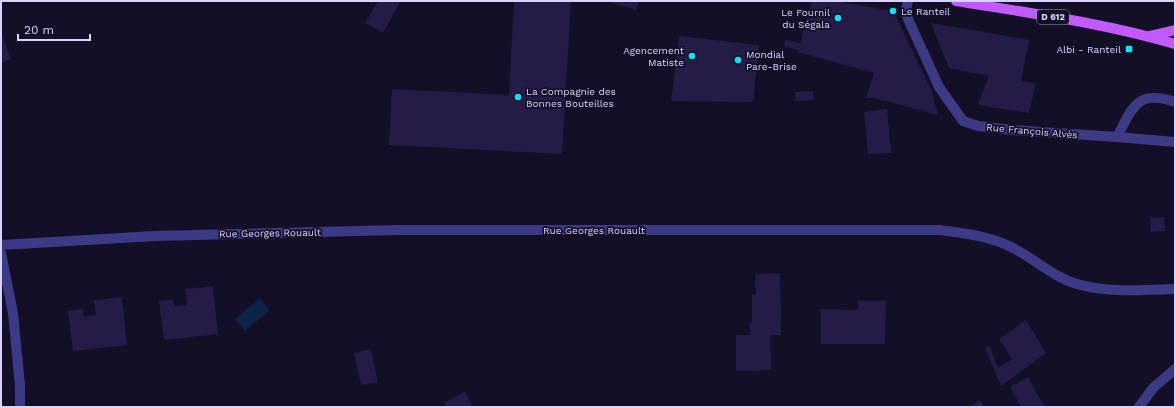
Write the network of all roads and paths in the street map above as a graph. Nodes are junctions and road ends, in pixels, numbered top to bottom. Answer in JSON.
{"nodes":[{"id":1,"x":908,"y":1,"type":"edge"},
{"id":2,"x":956,"y":1,"type":"edge"},
{"id":3,"x":1175,"y":30,"type":"edge"},
{"id":4,"x":1149,"y":36,"type":"junction"},
{"id":5,"x":1175,"y":44,"type":"edge"},
{"id":6,"x":1175,"y":102,"type":"edge"},
{"id":7,"x":1117,"y":137,"type":"junction"},
{"id":8,"x":1175,"y":142,"type":"edge"},
{"id":9,"x":1,"y":245,"type":"edge"},
{"id":10,"x":1,"y":253,"type":"edge"},
{"id":11,"x":1175,"y":289,"type":"edge"},
{"id":12,"x":1175,"y":369,"type":"edge"},
{"id":13,"x":20,"y":407,"type":"edge"},
{"id":14,"x":1140,"y":407,"type":"edge"}],
"edges":[{"from":1,"to":7,"type":"street","name":"Rue François Alvès"},
{"from":2,"to":4,"type":"main road","number":"D 612"},
{"from":3,"to":4,"type":"main road","number":"D 612"},
{"from":4,"to":5,"type":"main road","number":"D 612"},
{"from":6,"to":7,"type":"street"},
{"from":7,"to":8,"type":"street","name":"Rue François Alvès"},
{"from":9,"to":11,"type":"street","name":"Rue Georges Rouault"},
{"from":10,"to":13,"type":"street"},
{"from":12,"to":14,"type":"street"}]}
